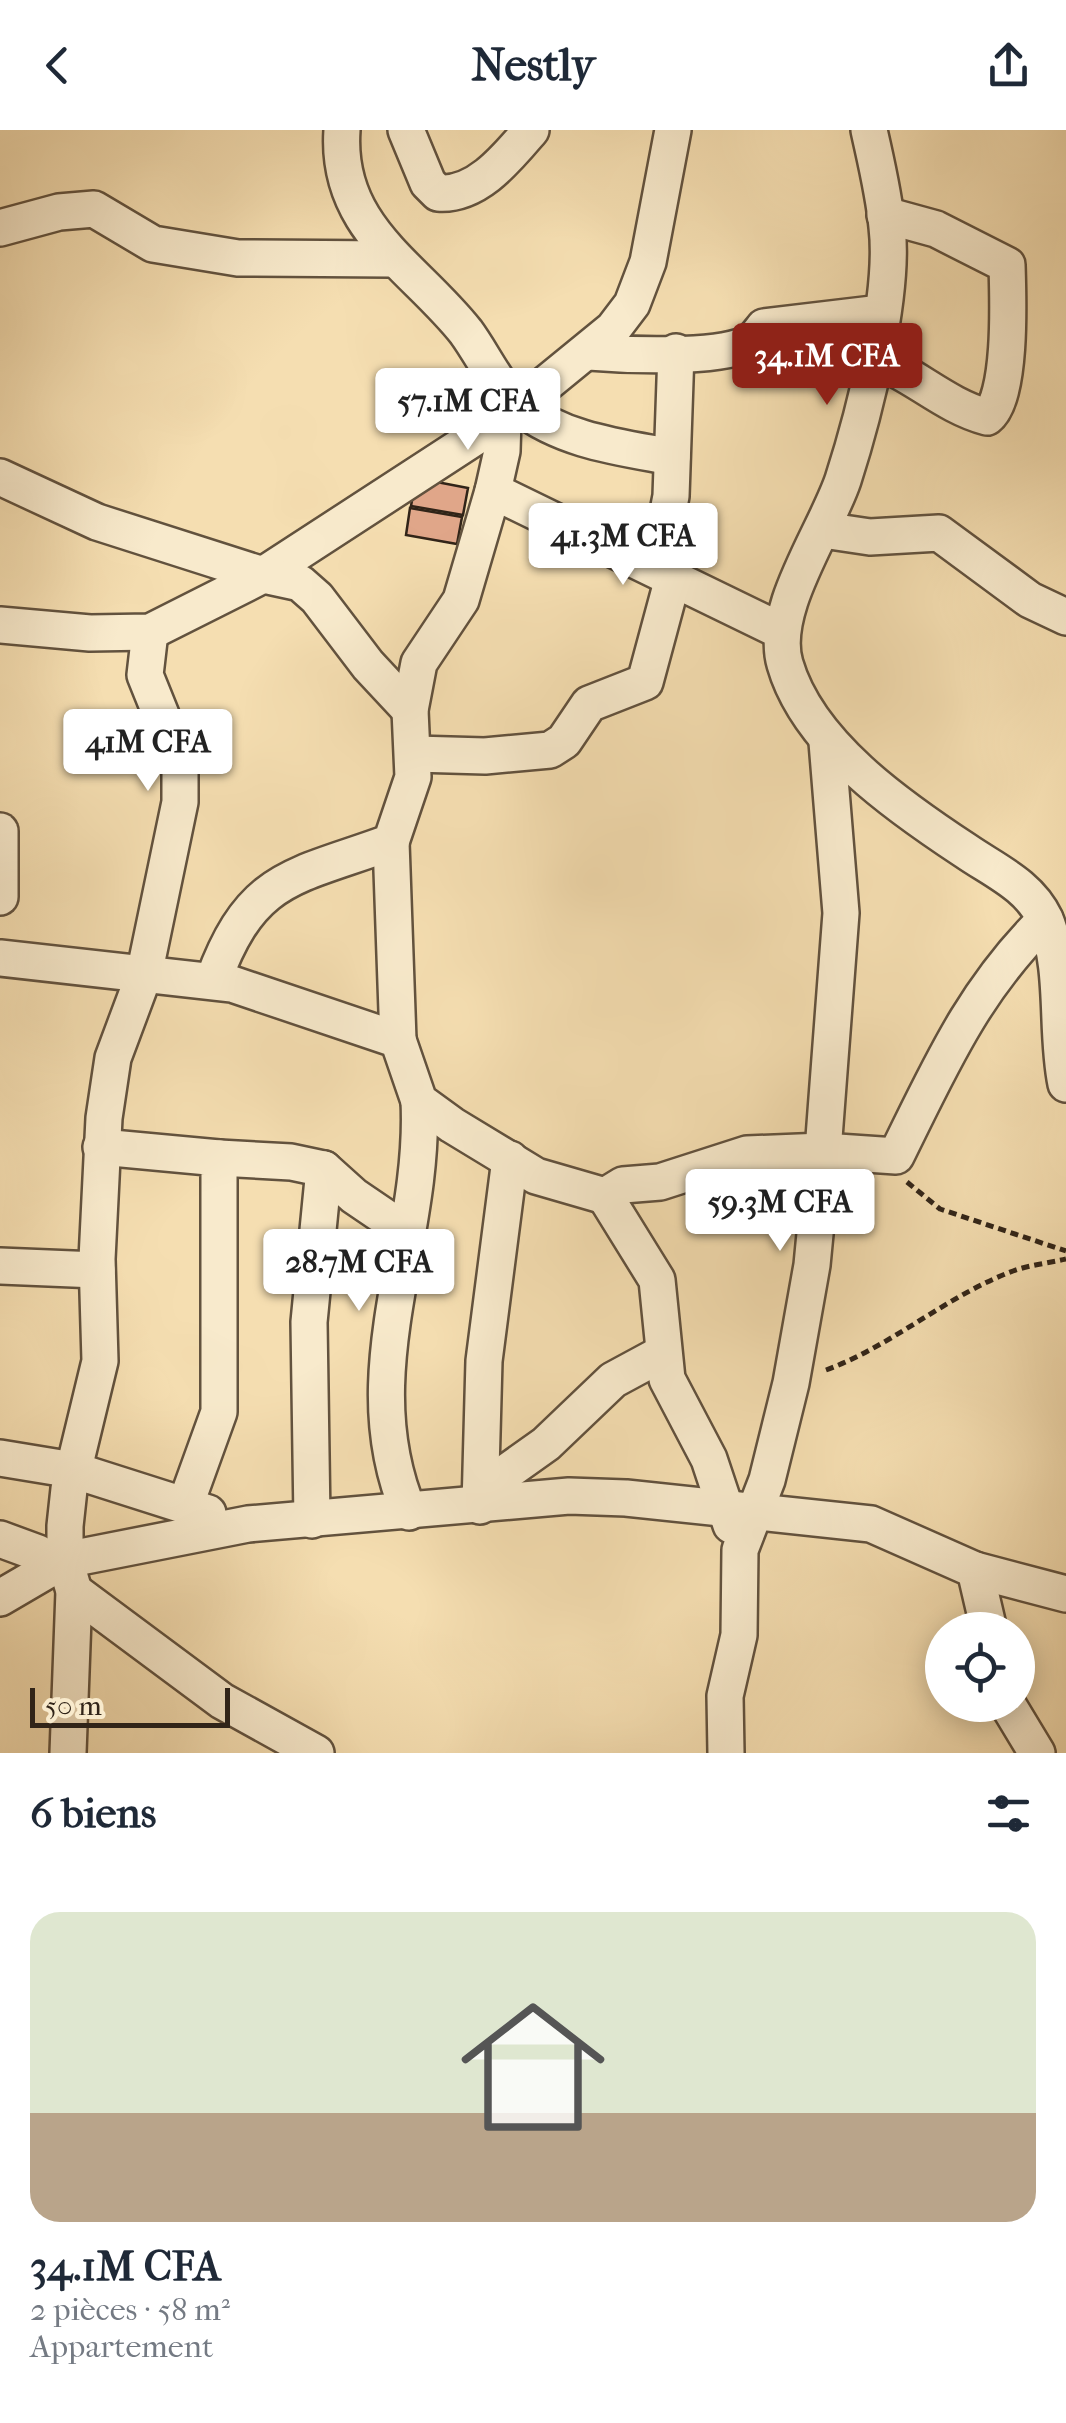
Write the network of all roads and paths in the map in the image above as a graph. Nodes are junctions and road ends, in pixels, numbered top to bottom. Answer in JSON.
{"nodes":[{"id":1,"x":406,"y":130,"type":"edge"},
{"id":2,"x":531,"y":130,"type":"edge"},
{"id":3,"x":673,"y":130,"type":"edge"},
{"id":4,"x":869,"y":130,"type":"edge"},
{"id":5,"x":335,"y":131,"type":"edge"},
{"id":6,"x":885,"y":215,"type":"junction"},
{"id":7,"x":0,"y":228,"type":"edge"},
{"id":8,"x":391,"y":259,"type":"junction"},
{"id":9,"x":881,"y":313,"type":"junction"},
{"id":10,"x":588,"y":352,"type":"junction"},
{"id":11,"x":676,"y":352,"type":"junction"},
{"id":12,"x":872,"y":358,"type":"junction"},
{"id":13,"x":510,"y":412,"type":"junction"},
{"id":14,"x":672,"y":457,"type":"junction"},
{"id":15,"x":0,"y":477,"type":"edge"},
{"id":16,"x":493,"y":491,"type":"junction"},
{"id":17,"x":823,"y":530,"type":"junction"},
{"id":18,"x":665,"y":573,"type":"junction"},
{"id":19,"x":262,"y":576,"type":"junction"},
{"id":20,"x":1066,"y":617,"type":"edge"},
{"id":21,"x":0,"y":625,"type":"edge"},
{"id":22,"x":779,"y":630,"type":"junction"},
{"id":23,"x":150,"y":632,"type":"junction"},
{"id":24,"x":410,"y":710,"type":"junction"},
{"id":25,"x":827,"y":742,"type":"junction"},
{"id":26,"x":415,"y":754,"type":"junction"},
{"id":27,"x":0,"y":831,"type":"edge"},
{"id":28,"x":391,"y":842,"type":"junction"},
{"id":29,"x":0,"y":898,"type":"edge"},
{"id":30,"x":1045,"y":920,"type":"junction"},
{"id":31,"x":0,"y":958,"type":"edge"},
{"id":32,"x":144,"y":975,"type":"junction"},
{"id":33,"x":213,"y":980,"type":"junction"},
{"id":34,"x":398,"y":1040,"type":"junction"},
{"id":35,"x":1066,"y":1084,"type":"edge"},
{"id":36,"x":420,"y":1100,"type":"junction"},
{"id":37,"x":101,"y":1147,"type":"junction"},
{"id":38,"x":823,"y":1151,"type":"junction"},
{"id":39,"x":219,"y":1158,"type":"junction"},
{"id":40,"x":892,"y":1158,"type":"junction"},
{"id":41,"x":510,"y":1159,"type":"junction"},
{"id":42,"x":324,"y":1169,"type":"junction"},
{"id":43,"x":605,"y":1196,"type":"junction"},
{"id":44,"x":407,"y":1232,"type":"junction"},
{"id":45,"x":1066,"y":1251,"type":"edge"},
{"id":46,"x":1066,"y":1259,"type":"edge"},
{"id":47,"x":0,"y":1266,"type":"edge"},
{"id":48,"x":98,"y":1270,"type":"junction"},
{"id":49,"x":663,"y":1353,"type":"junction"},
{"id":50,"x":791,"y":1383,"type":"junction"},
{"id":51,"x":0,"y":1458,"type":"edge"},
{"id":52,"x":73,"y":1470,"type":"junction"},
{"id":53,"x":480,"y":1498,"type":"junction"},
{"id":54,"x":185,"y":1506,"type":"junction"},
{"id":55,"x":741,"y":1509,"type":"junction"},
{"id":56,"x":409,"y":1512,"type":"junction"},
{"id":57,"x":312,"y":1520,"type":"junction"},
{"id":58,"x":248,"y":1524,"type":"junction"},
{"id":59,"x":0,"y":1539,"type":"edge"},
{"id":60,"x":974,"y":1570,"type":"junction"},
{"id":61,"x":64,"y":1572,"type":"junction"},
{"id":62,"x":1066,"y":1594,"type":"edge"},
{"id":63,"x":0,"y":1598,"type":"edge"},
{"id":64,"x":984,"y":1612,"type":"edge"},
{"id":65,"x":1019,"y":1722,"type":"edge"},
{"id":66,"x":68,"y":1753,"type":"edge"},
{"id":67,"x":316,"y":1753,"type":"edge"},
{"id":68,"x":726,"y":1753,"type":"edge"},
{"id":69,"x":1038,"y":1753,"type":"edge"}],
"edges":[{"from":1,"to":2,"type":"street"},
{"from":3,"to":10,"type":"street"},
{"from":4,"to":6,"type":"street"},
{"from":5,"to":8,"type":"street"},
{"from":6,"to":9,"type":"street"},
{"from":6,"to":12,"type":"street"},
{"from":7,"to":8,"type":"street"},
{"from":8,"to":13,"type":"street"},
{"from":9,"to":11,"type":"street"},
{"from":9,"to":12,"type":"street"},
{"from":10,"to":11,"type":"street"},
{"from":10,"to":13,"type":"street"},
{"from":11,"to":14,"type":"street"},
{"from":12,"to":17,"type":"street"},
{"from":13,"to":14,"type":"street"},
{"from":13,"to":16,"type":"street"},
{"from":13,"to":19,"type":"street"},
{"from":14,"to":18,"type":"street"},
{"from":15,"to":19,"type":"street"},
{"from":16,"to":18,"type":"street"},
{"from":16,"to":24,"type":"street"},
{"from":17,"to":20,"type":"street"},
{"from":17,"to":22,"type":"street"},
{"from":18,"to":22,"type":"street"},
{"from":18,"to":26,"type":"street"},
{"from":19,"to":23,"type":"street"},
{"from":19,"to":24,"type":"street"},
{"from":21,"to":23,"type":"street"},
{"from":22,"to":25,"type":"street"},
{"from":23,"to":32,"type":"street"},
{"from":24,"to":26,"type":"street"},
{"from":25,"to":30,"type":"street"},
{"from":25,"to":38,"type":"street"},
{"from":26,"to":28,"type":"street"},
{"from":27,"to":29,"type":"street"},
{"from":28,"to":33,"type":"street"},
{"from":28,"to":34,"type":"street"},
{"from":30,"to":35,"type":"street"},
{"from":30,"to":40,"type":"street"},
{"from":31,"to":32,"type":"street"},
{"from":32,"to":33,"type":"street"},
{"from":32,"to":37,"type":"street"},
{"from":33,"to":34,"type":"street"},
{"from":34,"to":36,"type":"street"},
{"from":36,"to":41,"type":"street"},
{"from":36,"to":44,"type":"street"},
{"from":37,"to":39,"type":"street"},
{"from":37,"to":48,"type":"street"},
{"from":38,"to":40,"type":"street"},
{"from":38,"to":43,"type":"street"},
{"from":38,"to":50,"type":"street"},
{"from":39,"to":42,"type":"street"},
{"from":39,"to":54,"type":"street"},
{"from":40,"to":45,"type":"path"},
{"from":41,"to":43,"type":"street"},
{"from":41,"to":53,"type":"street"},
{"from":42,"to":44,"type":"street"},
{"from":42,"to":57,"type":"street"},
{"from":43,"to":49,"type":"street"},
{"from":44,"to":56,"type":"street"},
{"from":46,"to":50,"type":"path"},
{"from":47,"to":48,"type":"street"},
{"from":48,"to":52,"type":"street"},
{"from":49,"to":53,"type":"street"},
{"from":49,"to":55,"type":"street"},
{"from":50,"to":55,"type":"street"},
{"from":51,"to":52,"type":"street"},
{"from":52,"to":54,"type":"street"},
{"from":52,"to":61,"type":"street"},
{"from":53,"to":55,"type":"street"},
{"from":53,"to":56,"type":"street"},
{"from":54,"to":58,"type":"street"},
{"from":55,"to":60,"type":"street"},
{"from":55,"to":68,"type":"street"},
{"from":56,"to":57,"type":"street"},
{"from":57,"to":58,"type":"street"},
{"from":58,"to":61,"type":"street"},
{"from":59,"to":61,"type":"street"},
{"from":60,"to":62,"type":"street"},
{"from":60,"to":64,"type":"street"},
{"from":61,"to":63,"type":"street"},
{"from":61,"to":66,"type":"street"},
{"from":61,"to":67,"type":"street"},
{"from":65,"to":69,"type":"street"}]}
